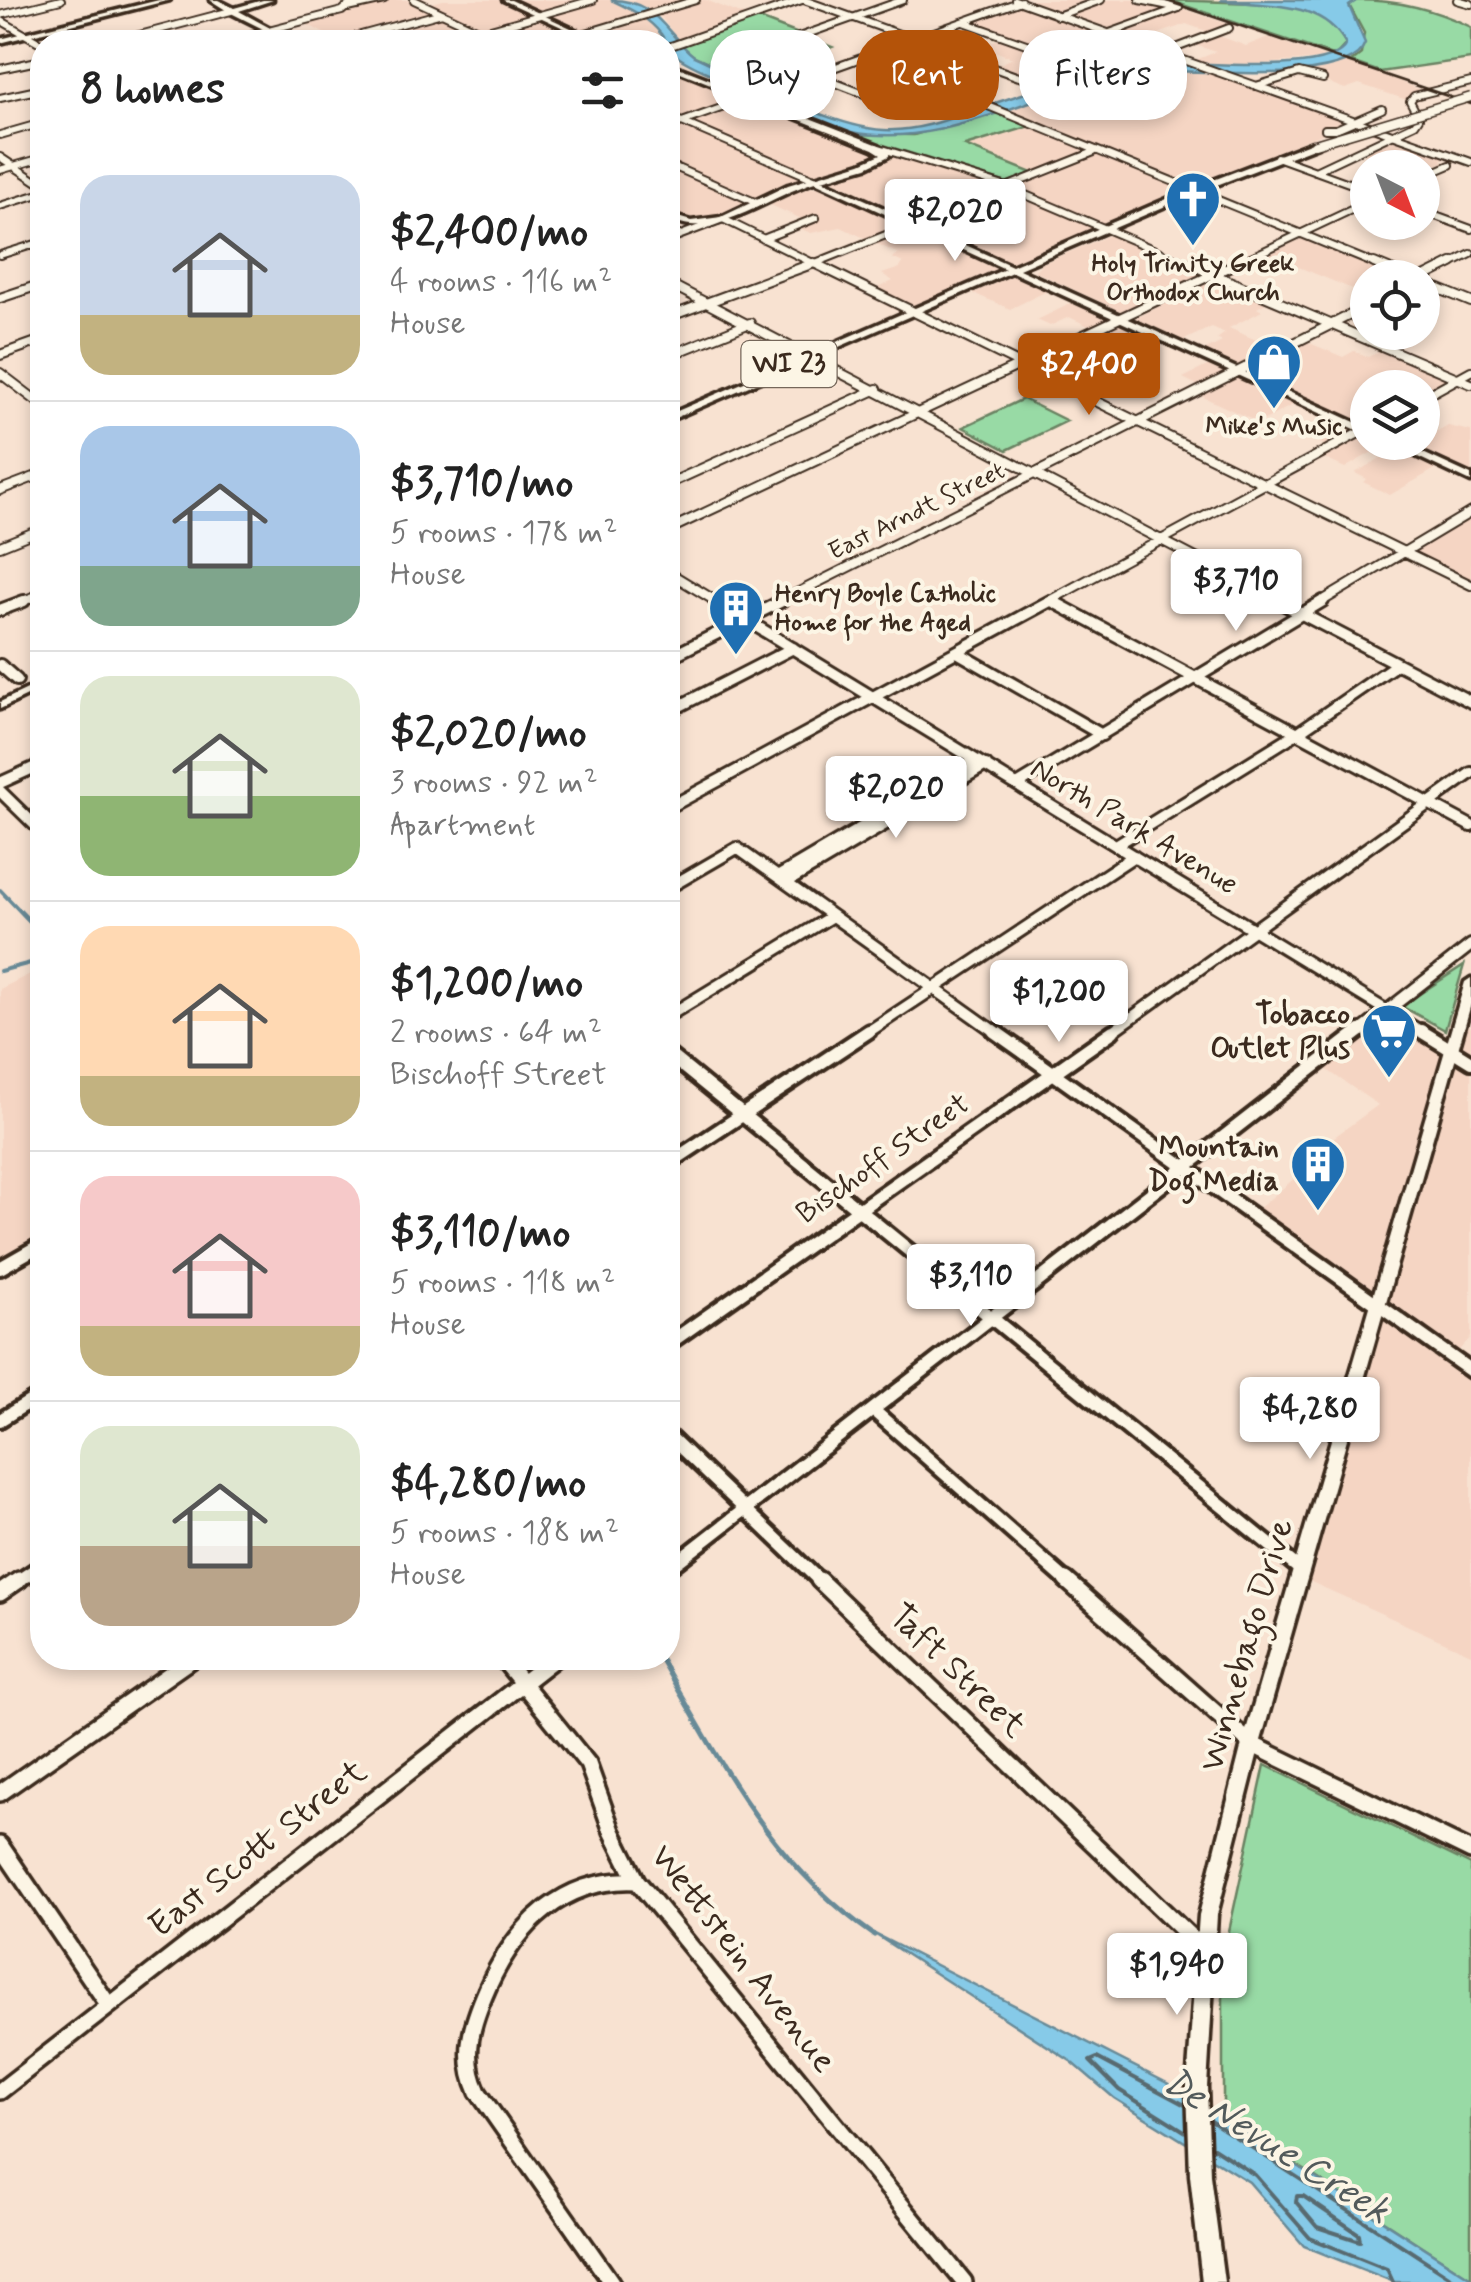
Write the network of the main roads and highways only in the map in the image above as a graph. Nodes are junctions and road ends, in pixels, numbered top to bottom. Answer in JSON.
{"nodes":[{"id":1,"x":167,"y":0,"type":"edge"},
{"id":2,"x":213,"y":0,"type":"edge"},
{"id":3,"x":270,"y":0,"type":"edge"},
{"id":4,"x":506,"y":0,"type":"edge"},
{"id":5,"x":260,"y":2,"type":"edge"},
{"id":6,"x":231,"y":10,"type":"junction"},
{"id":7,"x":246,"y":18,"type":"junction"},
{"id":8,"x":51,"y":30,"type":"edge"},
{"id":9,"x":270,"y":30,"type":"edge"},
{"id":10,"x":570,"y":30,"type":"edge"},
{"id":11,"x":30,"y":35,"type":"edge"},
{"id":12,"x":0,"y":41,"type":"edge"},
{"id":13,"x":680,"y":70,"type":"edge"},
{"id":14,"x":1471,"y":96,"type":"edge"},
{"id":15,"x":848,"y":170,"type":"junction"},
{"id":16,"x":814,"y":179,"type":"junction"},
{"id":17,"x":798,"y":185,"type":"junction"},
{"id":18,"x":828,"y":185,"type":"junction"},
{"id":19,"x":680,"y":220,"type":"edge"},
{"id":20,"x":1013,"y":270,"type":"junction"},
{"id":21,"x":680,"y":413,"type":"edge"},
{"id":22,"x":1350,"y":423,"type":"edge"},
{"id":23,"x":1428,"y":460,"type":"edge"},
{"id":24,"x":1471,"y":480,"type":"edge"},
{"id":25,"x":30,"y":691,"type":"edge"},
{"id":26,"x":0,"y":706,"type":"edge"},
{"id":27,"x":1471,"y":982,"type":"edge"},
{"id":28,"x":1213,"y":2282,"type":"edge"}],
"edges":[{"from":1,"to":8,"type":"main road"},
{"from":2,"to":6,"type":"main road"},
{"from":3,"to":5,"type":"main road"},
{"from":4,"to":10,"type":"main road"},
{"from":5,"to":6,"type":"main road"},
{"from":5,"to":7,"type":"main road"},
{"from":6,"to":7,"type":"main road"},
{"from":7,"to":9,"type":"main road"},
{"from":11,"to":12,"type":"main road"},
{"from":13,"to":15,"type":"main road"},
{"from":14,"to":20,"type":"main road","bridge":true},
{"from":15,"to":16,"type":"main road"},
{"from":15,"to":18,"type":"main road"},
{"from":16,"to":17,"type":"main road"},
{"from":16,"to":18,"type":"main road"},
{"from":17,"to":18,"type":"main road"},
{"from":17,"to":19,"type":"main road"},
{"from":18,"to":20,"type":"main road"},
{"from":20,"to":21,"type":"main road","number":"WI 23"},
{"from":20,"to":22,"type":"main road"},
{"from":23,"to":24,"type":"main road"},
{"from":25,"to":26,"type":"main road"},
{"from":27,"to":28,"type":"main road","name":"Winnebago Drive"}]}
